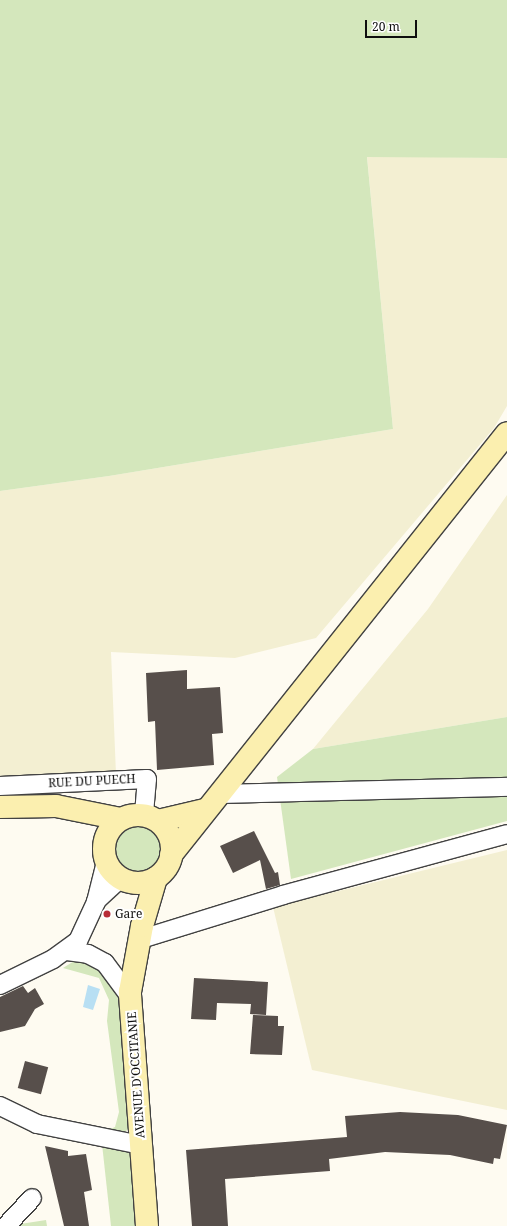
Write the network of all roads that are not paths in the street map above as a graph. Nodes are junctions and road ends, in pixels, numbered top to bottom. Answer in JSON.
{"nodes":[{"id":1,"x":507,"y":433,"type":"edge"},
{"id":2,"x":0,"y":786,"type":"edge"},
{"id":3,"x":507,"y":787,"type":"edge"},
{"id":4,"x":218,"y":794,"type":"junction"},
{"id":5,"x":0,"y":807,"type":"edge"},
{"id":6,"x":204,"y":810,"type":"junction"},
{"id":7,"x":83,"y":813,"type":"junction"},
{"id":8,"x":151,"y":818,"type":"junction"},
{"id":9,"x":121,"y":819,"type":"junction"},
{"id":10,"x":507,"y":834,"type":"edge"},
{"id":11,"x":105,"y":855,"type":"junction"},
{"id":12,"x":171,"y":855,"type":"junction"},
{"id":13,"x":156,"y":878,"type":"junction"},
{"id":14,"x":128,"y":881,"type":"junction"},
{"id":15,"x":96,"y":902,"type":"junction"},
{"id":16,"x":140,"y":933,"type":"junction"},
{"id":17,"x":67,"y":950,"type":"junction"},
{"id":18,"x":0,"y":985,"type":"edge"},
{"id":19,"x":131,"y":998,"type":"junction"},
{"id":20,"x":0,"y":1106,"type":"edge"},
{"id":21,"x":140,"y":1145,"type":"junction"},
{"id":22,"x":32,"y":1198,"type":"dead end"},
{"id":23,"x":6,"y":1226,"type":"edge"},
{"id":24,"x":147,"y":1226,"type":"edge"}],
"edges":[{"from":1,"to":4,"type":"street"},
{"from":2,"to":8,"type":"street","name":"RUE DU PUECH"},
{"from":3,"to":4,"type":"street"},
{"from":4,"to":6,"type":"street"},
{"from":5,"to":7,"type":"street"},
{"from":6,"to":8,"type":"street"},
{"from":6,"to":12,"type":"street"},
{"from":7,"to":9,"type":"street"},
{"from":7,"to":11,"type":"street"},
{"from":8,"to":9,"type":"street"},
{"from":8,"to":12,"type":"street"},
{"from":9,"to":11,"type":"street"},
{"from":10,"to":16,"type":"street"},
{"from":11,"to":14,"type":"street"},
{"from":11,"to":15,"type":"street"},
{"from":12,"to":13,"type":"street"},
{"from":13,"to":14,"type":"street"},
{"from":13,"to":16,"type":"street","name":"AVENUE D'OCCITANIE"},
{"from":14,"to":15,"type":"street"},
{"from":14,"to":16,"type":"street","name":"AVENUE D'OCCITANIE"},
{"from":15,"to":17,"type":"street"},
{"from":16,"to":19,"type":"street","name":"AVENUE D'OCCITANIE"},
{"from":17,"to":18,"type":"street"},
{"from":17,"to":19,"type":"street"},
{"from":19,"to":21,"type":"street","name":"AVENUE D'OCCITANIE"},
{"from":20,"to":21,"type":"street"},
{"from":21,"to":24,"type":"street","name":"AVENUE D'OCCITANIE"},
{"from":22,"to":23,"type":"street"}]}
